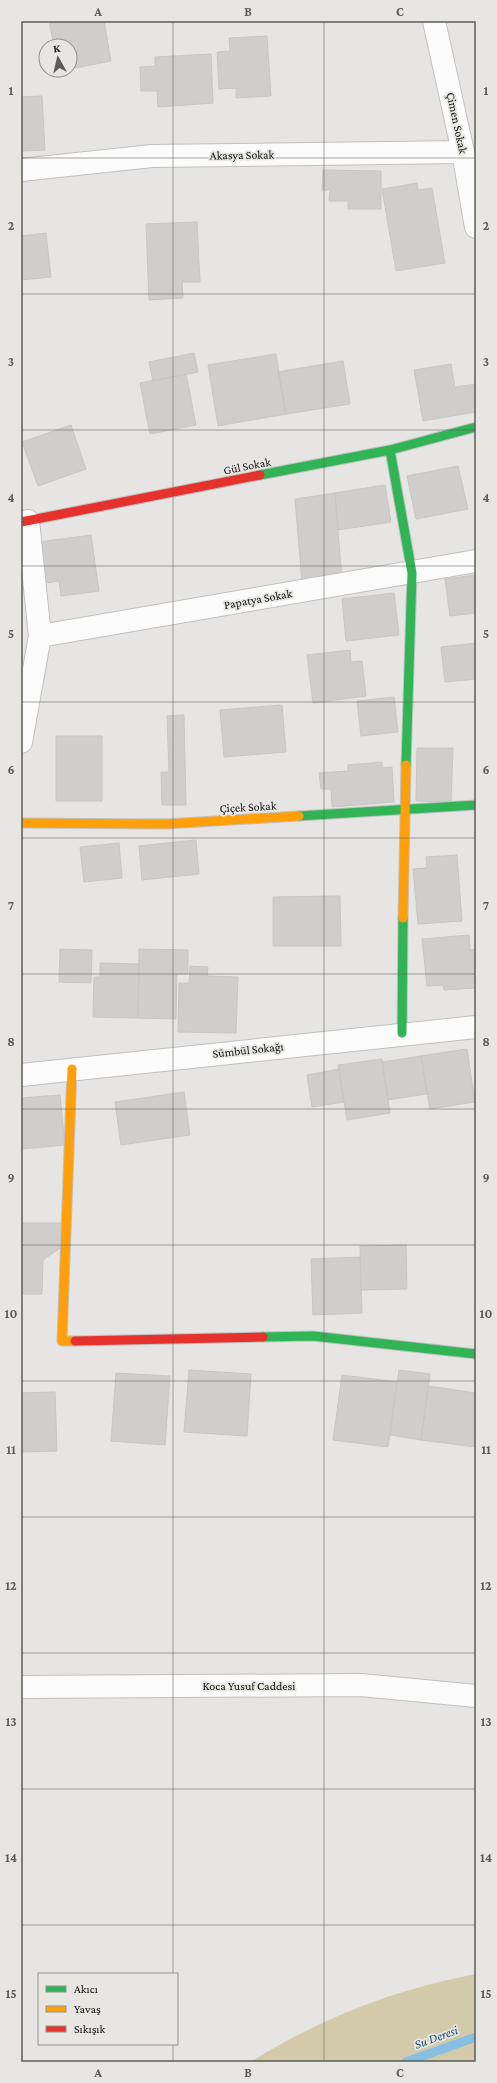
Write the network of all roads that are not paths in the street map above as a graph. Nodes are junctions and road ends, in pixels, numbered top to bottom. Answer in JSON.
{"nodes":[{"id":1,"x":434,"y":21,"type":"edge"},
{"id":2,"x":463,"y":152,"type":"junction"},
{"id":3,"x":21,"y":170,"type":"edge"},
{"id":4,"x":476,"y":226,"type":"edge"},
{"id":5,"x":476,"y":427,"type":"edge"},
{"id":6,"x":390,"y":450,"type":"junction"},
{"id":7,"x":25,"y":521,"type":"edge"},
{"id":8,"x":476,"y":561,"type":"edge"},
{"id":9,"x":412,"y":572,"type":"junction"},
{"id":10,"x":40,"y":636,"type":"junction"},
{"id":11,"x":21,"y":742,"type":"edge"},
{"id":12,"x":476,"y":805,"type":"edge"},
{"id":13,"x":404,"y":811,"type":"junction"},
{"id":14,"x":21,"y":823,"type":"edge"},
{"id":15,"x":476,"y":1027,"type":"edge"},
{"id":16,"x":402,"y":1033,"type":"junction"},
{"id":17,"x":72,"y":1069,"type":"junction"},
{"id":18,"x":21,"y":1075,"type":"edge"},
{"id":19,"x":476,"y":1354,"type":"edge"},
{"id":20,"x":21,"y":1687,"type":"edge"},
{"id":21,"x":476,"y":1696,"type":"edge"}],
"edges":[{"from":1,"to":2,"type":"street","name":"Çimen Sokak"},
{"from":2,"to":3,"type":"street","name":"Akasya Sokak"},
{"from":2,"to":4,"type":"street","name":"Çimen Sokak"},
{"from":5,"to":6,"type":"street","name":"Gül Sokak"},
{"from":6,"to":7,"type":"street","name":"Gül Sokak"},
{"from":6,"to":9,"type":"street"},
{"from":7,"to":10,"type":"street"},
{"from":8,"to":9,"type":"street","name":"Papatya Sokak"},
{"from":9,"to":10,"type":"street","name":"Papatya Sokak"},
{"from":9,"to":13,"type":"street"},
{"from":10,"to":11,"type":"street"},
{"from":12,"to":13,"type":"street","name":"Çiçek Sokak"},
{"from":13,"to":14,"type":"street","name":"Çiçek Sokak"},
{"from":13,"to":16,"type":"street"},
{"from":15,"to":16,"type":"street","name":"Sümbül Sokağı"},
{"from":16,"to":17,"type":"street","name":"Sümbül Sokağı"},
{"from":17,"to":18,"type":"street","name":"Sümbül Sokağı"},
{"from":17,"to":19,"type":"street"},
{"from":20,"to":21,"type":"street","name":"Koca Yusuf Caddesi"}]}
